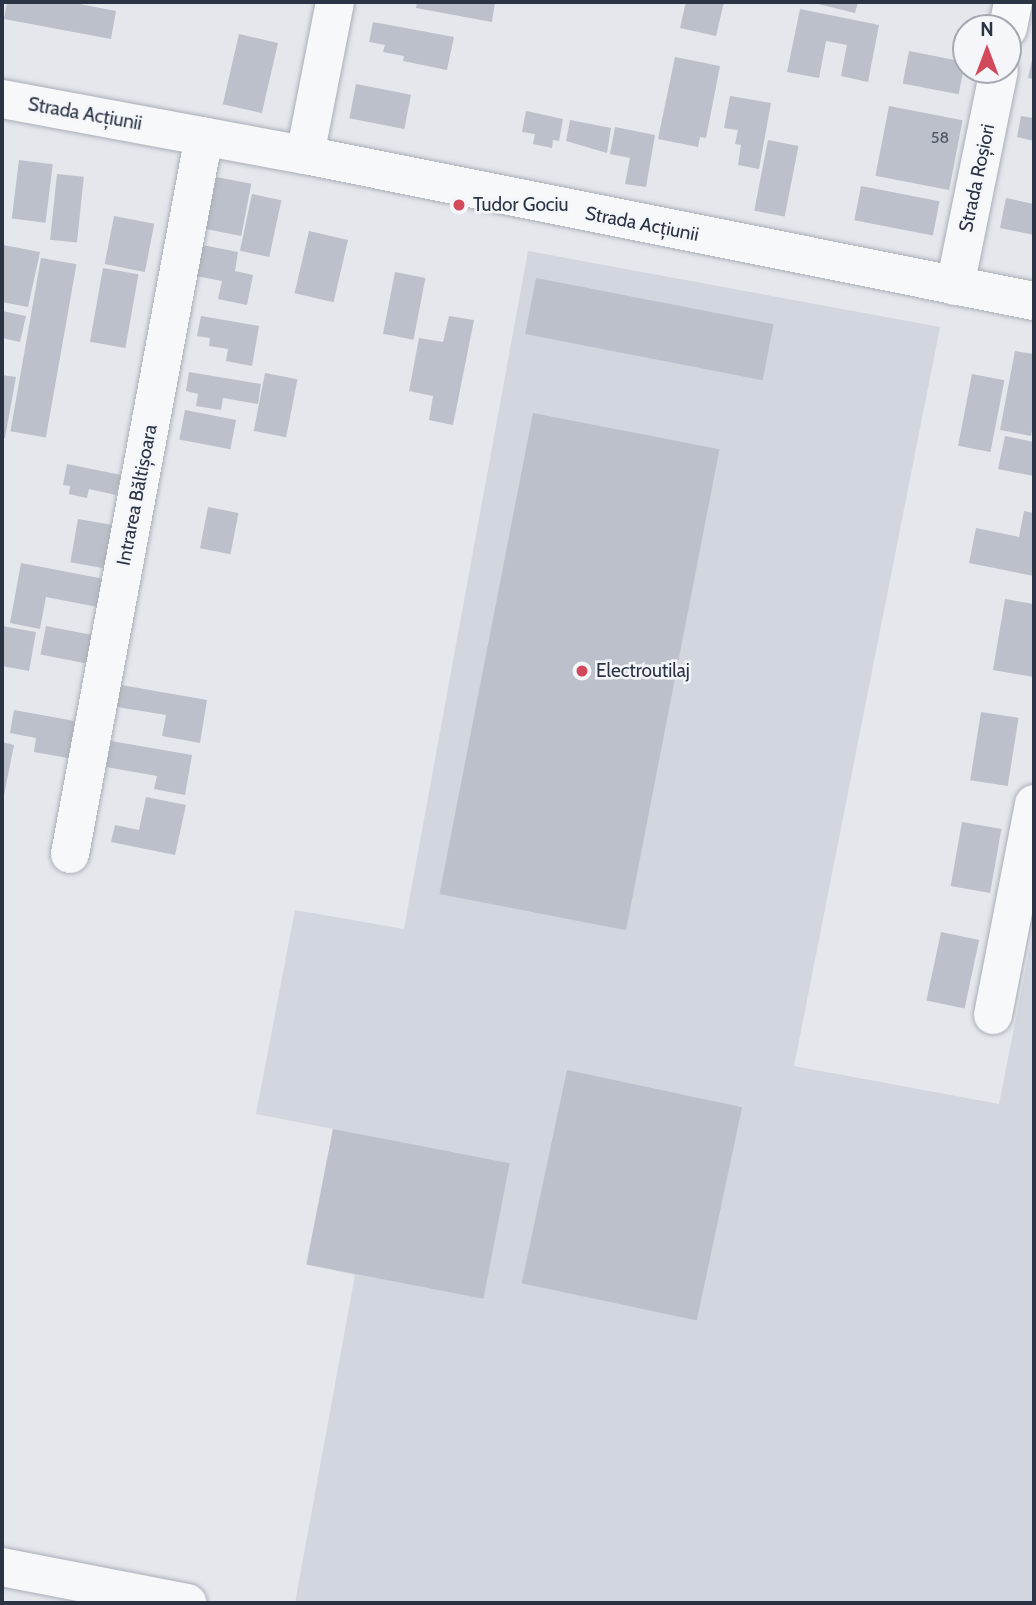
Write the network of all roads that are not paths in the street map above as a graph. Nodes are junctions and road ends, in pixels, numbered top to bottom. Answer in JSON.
{"nodes":[{"id":1,"x":335,"y":2,"type":"edge"},
{"id":2,"x":996,"y":84,"type":"edge"},
{"id":3,"x":2,"y":102,"type":"edge"},
{"id":4,"x":204,"y":136,"type":"junction"},
{"id":5,"x":305,"y":155,"type":"junction"},
{"id":6,"x":955,"y":286,"type":"junction"},
{"id":7,"x":1034,"y":302,"type":"edge"},
{"id":8,"x":1034,"y":804,"type":"edge"},
{"id":9,"x":70,"y":854,"type":"dead end"},
{"id":10,"x":993,"y":1016,"type":"dead end"},
{"id":11,"x":2,"y":1567,"type":"edge"},
{"id":12,"x":188,"y":1603,"type":"edge"}],
"edges":[{"from":1,"to":5,"type":"street"},
{"from":2,"to":6,"type":"street","name":"Strada Roșiori"},
{"from":3,"to":4,"type":"street","name":"Strada Acțiunii"},
{"from":4,"to":5,"type":"street","name":"Strada Acțiunii"},
{"from":4,"to":9,"type":"street","name":"Intrarea Băltișoara"},
{"from":5,"to":6,"type":"street","name":"Strada Acțiunii"},
{"from":6,"to":7,"type":"street","name":"Strada Acțiunii"},
{"from":8,"to":10,"type":"street"},
{"from":11,"to":12,"type":"street"}]}
